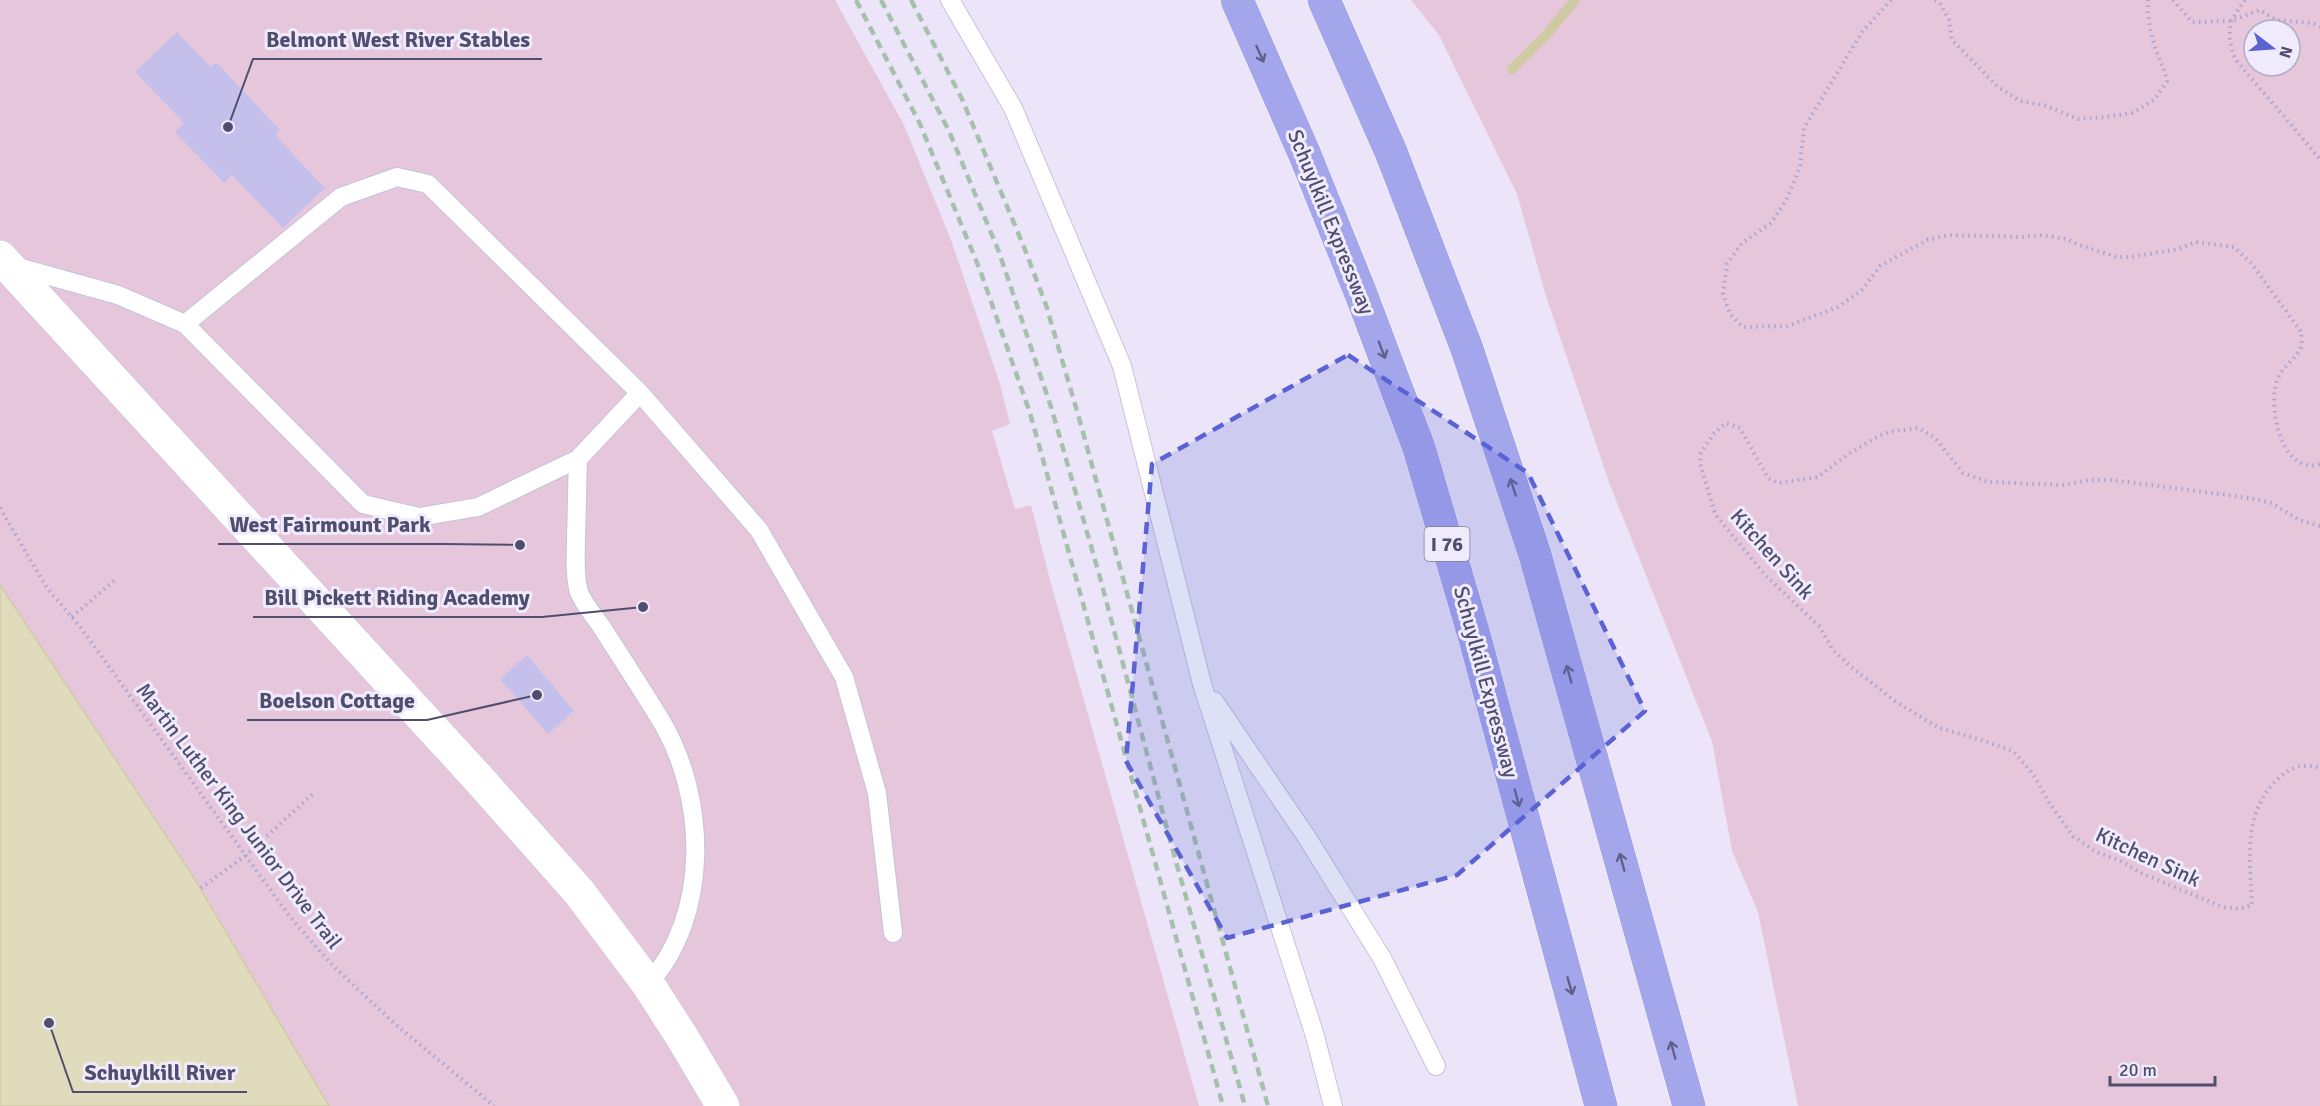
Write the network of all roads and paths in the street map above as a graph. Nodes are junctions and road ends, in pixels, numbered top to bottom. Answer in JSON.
{"nodes":[{"id":1,"x":950,"y":0,"type":"edge"},
{"id":2,"x":1237,"y":0,"type":"edge"},
{"id":3,"x":1324,"y":0,"type":"edge"},
{"id":4,"x":1891,"y":0,"type":"edge"},
{"id":5,"x":1935,"y":0,"type":"edge"},
{"id":6,"x":2148,"y":0,"type":"edge"},
{"id":7,"x":2173,"y":0,"type":"edge"},
{"id":8,"x":2245,"y":0,"type":"edge"},
{"id":9,"x":2231,"y":21,"type":"junction"},
{"id":10,"x":2320,"y":27,"type":"edge"},
{"id":11,"x":2320,"y":159,"type":"edge"},
{"id":12,"x":3,"y":260,"type":"edge"},
{"id":13,"x":185,"y":324,"type":"junction"},
{"id":14,"x":640,"y":393,"type":"junction"},
{"id":15,"x":578,"y":459,"type":"junction"},
{"id":16,"x":2320,"y":464,"type":"edge"},
{"id":17,"x":0,"y":508,"type":"edge"},
{"id":18,"x":2320,"y":526,"type":"edge"},
{"id":19,"x":117,"y":578,"type":"dead end"},
{"id":20,"x":72,"y":617,"type":"junction"},
{"id":21,"x":1202,"y":684,"type":"junction"},
{"id":22,"x":2320,"y":768,"type":"edge"},
{"id":23,"x":315,"y":792,"type":"dead end"},
{"id":24,"x":246,"y":856,"type":"junction"},
{"id":25,"x":201,"y":888,"type":"dead end"},
{"id":26,"x":893,"y":933,"type":"dead end"},
{"id":27,"x":648,"y":984,"type":"junction"},
{"id":28,"x":1436,"y":1066,"type":"dead end"},
{"id":29,"x":494,"y":1106,"type":"edge"},
{"id":30,"x":723,"y":1106,"type":"edge"},
{"id":31,"x":1333,"y":1106,"type":"edge"},
{"id":32,"x":1601,"y":1106,"type":"edge"},
{"id":33,"x":1689,"y":1106,"type":"edge"}],
"edges":[{"from":1,"to":21,"type":"lane"},
{"from":2,"to":32,"type":"highway","name":"Schuylkill Expressway","number":"I 76","one_way":true},
{"from":33,"to":3,"type":"highway","one_way":true},
{"from":4,"to":16,"type":"path"},
{"from":5,"to":6,"type":"path"},
{"from":7,"to":9,"type":"path"},
{"from":8,"to":9,"type":"path"},
{"from":9,"to":10,"type":"path"},
{"from":9,"to":11,"type":"path"},
{"from":12,"to":13,"type":"lane"},
{"from":12,"to":27,"type":"main road"},
{"from":13,"to":14,"type":"lane"},
{"from":13,"to":15,"type":"lane"},
{"from":14,"to":15,"type":"lane"},
{"from":14,"to":26,"type":"lane"},
{"from":15,"to":27,"type":"lane"},
{"from":17,"to":20,"type":"path","name":"Martin Luther King Junior Drive Trail"},
{"from":18,"to":22,"type":"path","name":"Kitchen Sink"},
{"from":19,"to":20,"type":"path"},
{"from":20,"to":24,"type":"path","name":"Martin Luther King Junior Drive Trail"},
{"from":21,"to":28,"type":"lane"},
{"from":21,"to":31,"type":"lane"},
{"from":23,"to":24,"type":"path"},
{"from":24,"to":25,"type":"path"},
{"from":24,"to":29,"type":"path","name":"Martin Luther King Junior Drive Trail"},
{"from":27,"to":30,"type":"main road"}]}
